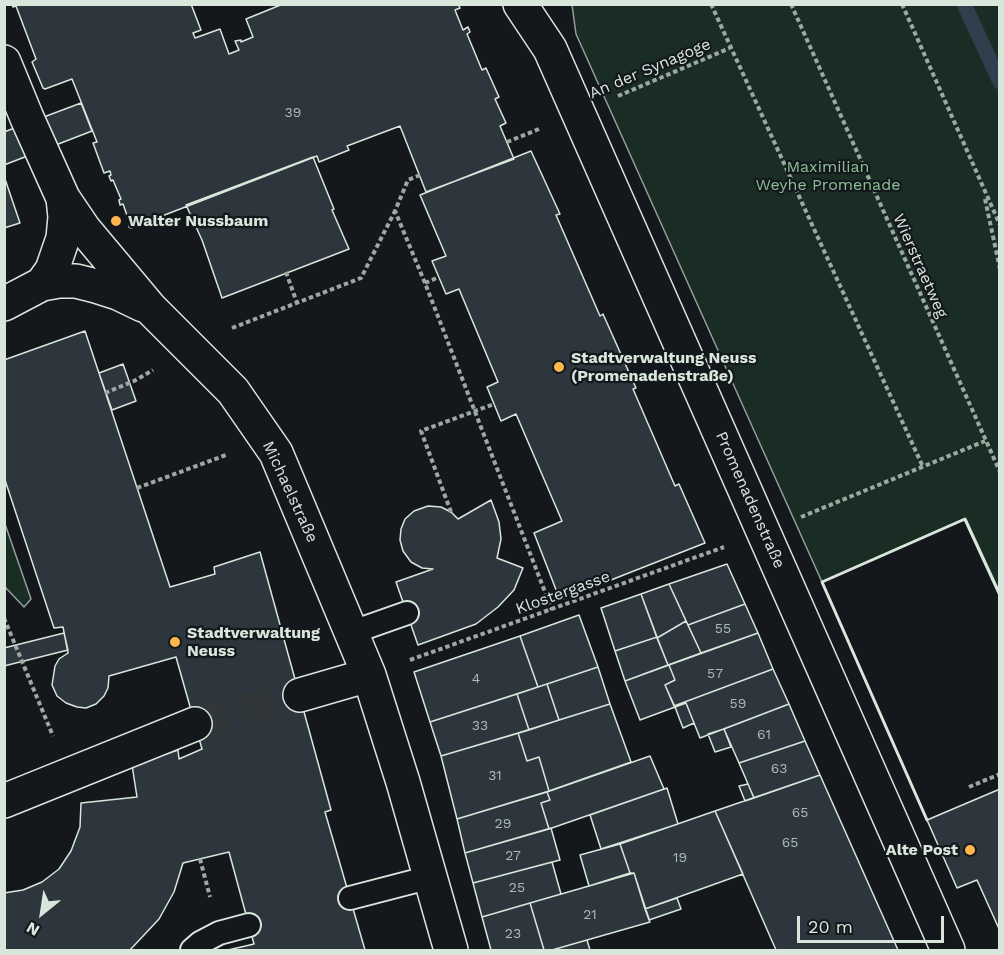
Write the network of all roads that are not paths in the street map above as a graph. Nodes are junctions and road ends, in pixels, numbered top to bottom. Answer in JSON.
{"nodes":[{"id":1,"x":520,"y":4,"type":"edge"},
{"id":2,"x":544,"y":4,"type":"edge"},
{"id":3,"x":550,"y":49,"type":"junction"},
{"id":4,"x":4,"y":62,"type":"edge"},
{"id":5,"x":63,"y":198,"type":"junction"},
{"id":6,"x":42,"y":284,"type":"junction"},
{"id":7,"x":4,"y":304,"type":"edge"},
{"id":8,"x":151,"y":309,"type":"junction"},
{"id":9,"x":407,"y":613,"type":"dead end"},
{"id":10,"x":353,"y":632,"type":"junction"},
{"id":11,"x":369,"y":675,"type":"junction"},
{"id":12,"x":300,"y":695,"type":"tunnel mouth"},
{"id":13,"x":195,"y":724,"type":"tunnel mouth"},
{"id":14,"x":4,"y":801,"type":"edge"},
{"id":15,"x":431,"y":877,"type":"junction"},
{"id":16,"x":350,"y":898,"type":"dead end"},
{"id":17,"x":249,"y":925,"type":"dead end"},
{"id":18,"x":192,"y":951,"type":"edge"},
{"id":19,"x":451,"y":951,"type":"edge"},
{"id":20,"x":948,"y":951,"type":"edge"}],
"edges":[{"from":1,"to":3,"type":"street","name":"Promenadenstraße"},
{"from":2,"to":3,"type":"street","name":"Promenadenstraße"},
{"from":3,"to":20,"type":"street","name":"Promenadenstraße"},
{"from":4,"to":5,"type":"street","name":"Michaelstraße"},
{"from":5,"to":6,"type":"street"},
{"from":5,"to":8,"type":"street","name":"Michaelstraße"},
{"from":6,"to":7,"type":"street"},
{"from":6,"to":8,"type":"street"},
{"from":8,"to":10,"type":"street","name":"Michaelstraße"},
{"from":9,"to":10,"type":"lane"},
{"from":10,"to":11,"type":"street","name":"Michaelstraße"},
{"from":11,"to":12,"type":"street"},
{"from":11,"to":15,"type":"street","name":"Michaelstraße"},
{"from":13,"to":14,"type":"street"},
{"from":15,"to":16,"type":"lane"},
{"from":15,"to":19,"type":"street","name":"Michaelstraße"},
{"from":17,"to":18,"type":"lane"}]}
